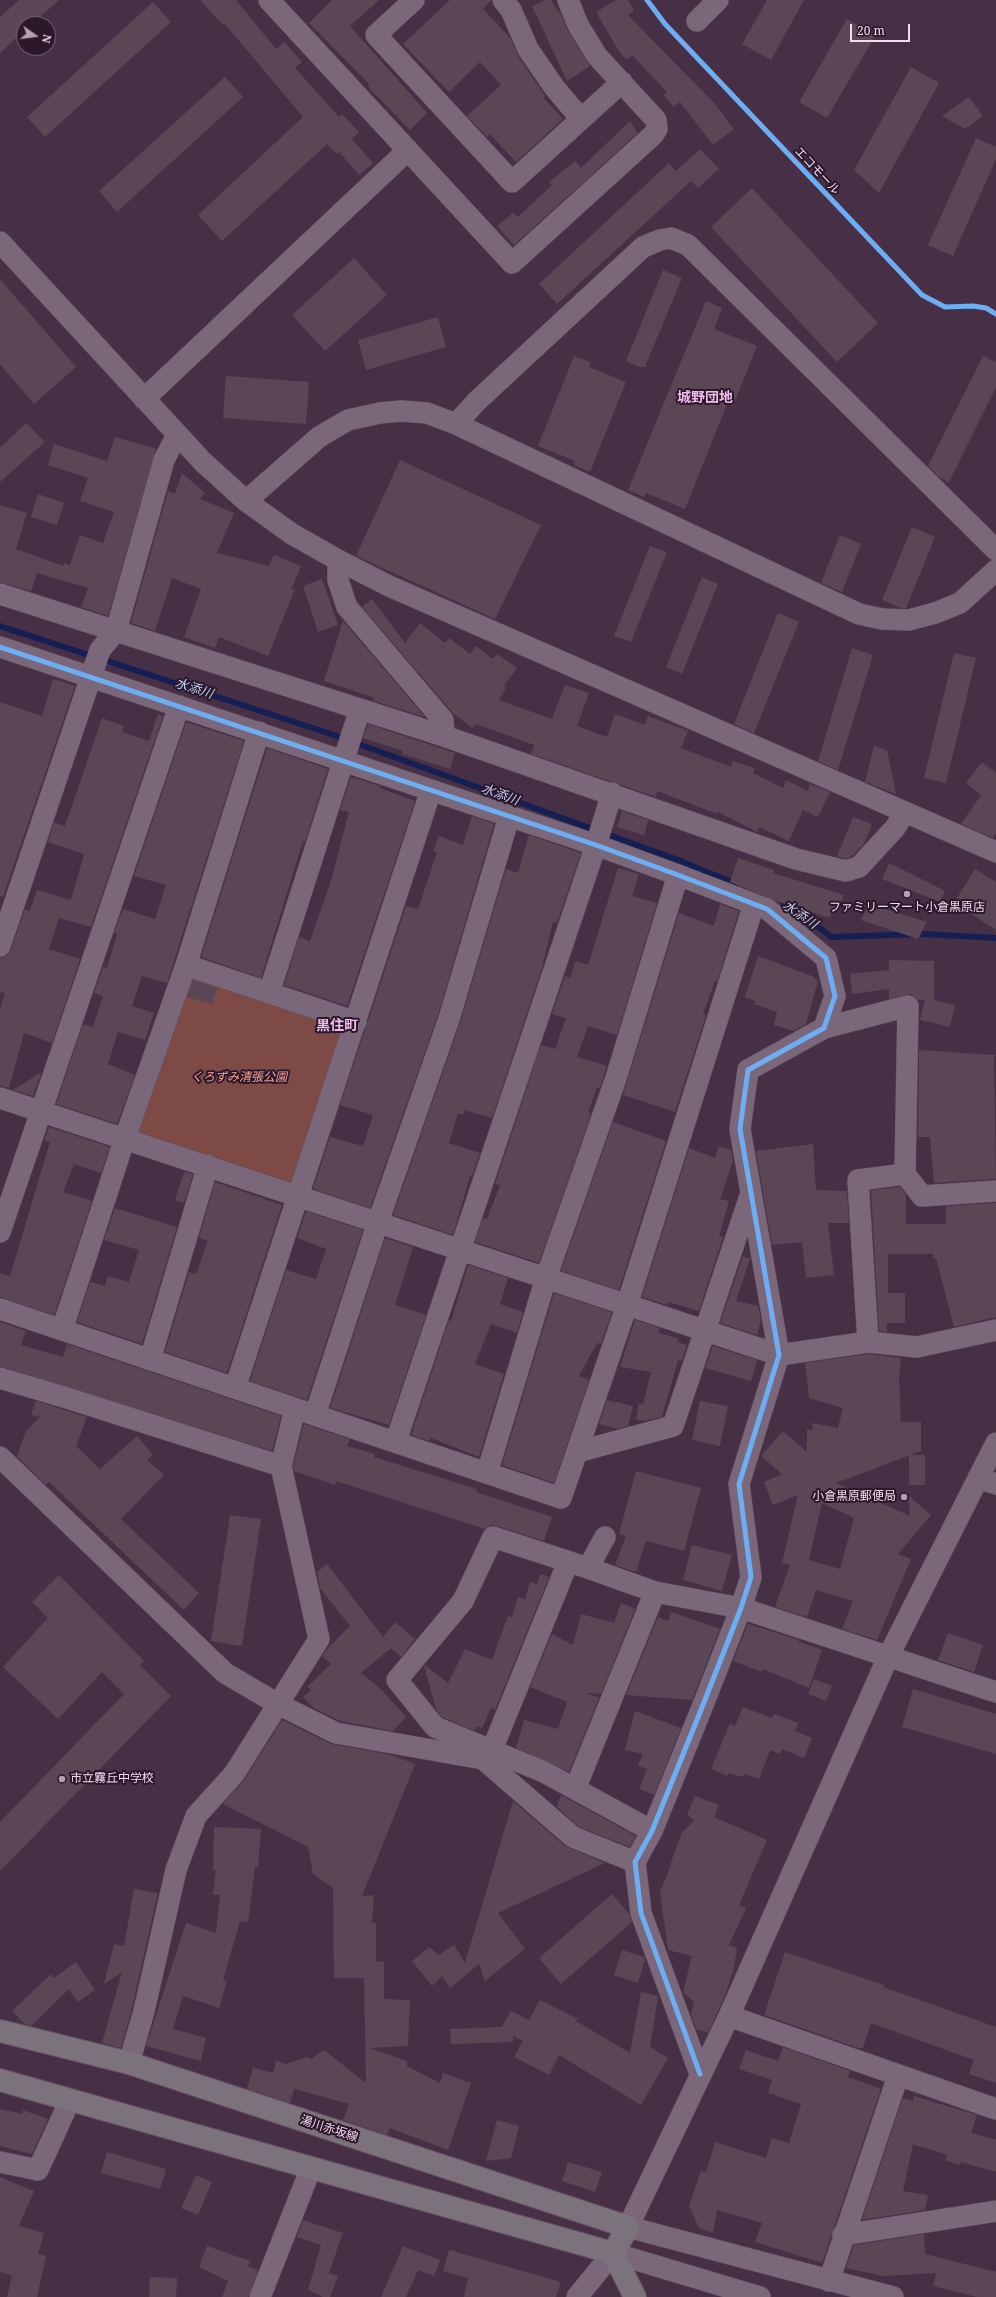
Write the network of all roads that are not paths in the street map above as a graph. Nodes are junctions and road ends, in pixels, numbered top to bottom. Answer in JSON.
{"nodes":[{"id":1,"x":414,"y":0,"type":"edge"},
{"id":2,"x":503,"y":0,"type":"edge"},
{"id":3,"x":568,"y":0,"type":"edge"},
{"id":4,"x":718,"y":0,"type":"edge"},
{"id":5,"x":272,"y":1,"type":"edge"},
{"id":6,"x":697,"y":21,"type":"dead end"},
{"id":7,"x":622,"y":82,"type":"junction"},
{"id":8,"x":581,"y":119,"type":"junction"},
{"id":9,"x":408,"y":150,"type":"junction"},
{"id":10,"x":0,"y":242,"type":"edge"},
{"id":11,"x":144,"y":399,"type":"junction"},
{"id":12,"x":456,"y":424,"type":"junction"},
{"id":13,"x":177,"y":435,"type":"junction"},
{"id":14,"x":246,"y":500,"type":"junction"},
{"id":15,"x":996,"y":550,"type":"edge"},
{"id":16,"x":338,"y":560,"type":"junction"},
{"id":17,"x":996,"y":570,"type":"edge"},
{"id":18,"x":0,"y":594,"type":"edge"},
{"id":19,"x":116,"y":631,"type":"junction"},
{"id":20,"x":0,"y":647,"type":"edge"},
{"id":21,"x":95,"y":664,"type":"junction"},
{"id":22,"x":179,"y":706,"type":"junction"},
{"id":23,"x":360,"y":709,"type":"junction"},
{"id":24,"x":258,"y":732,"type":"junction"},
{"id":25,"x":444,"y":736,"type":"junction"},
{"id":26,"x":343,"y":760,"type":"junction"},
{"id":27,"x":431,"y":790,"type":"junction"},
{"id":28,"x":612,"y":793,"type":"junction"},
{"id":29,"x":905,"y":812,"type":"junction"},
{"id":30,"x":510,"y":817,"type":"junction"},
{"id":31,"x":599,"y":834,"type":"junction"},
{"id":32,"x":996,"y":852,"type":"edge"},
{"id":33,"x":678,"y":875,"type":"junction"},
{"id":34,"x":754,"y":904,"type":"junction"},
{"id":35,"x":0,"y":946,"type":"edge"},
{"id":36,"x":186,"y":965,"type":"junction"},
{"id":37,"x":269,"y":993,"type":"junction"},
{"id":38,"x":356,"y":1022,"type":"junction"},
{"id":39,"x":824,"y":1028,"type":"junction"},
{"id":40,"x":0,"y":1098,"type":"edge"},
{"id":41,"x":41,"y":1111,"type":"junction"},
{"id":42,"x":125,"y":1138,"type":"junction"},
{"id":43,"x":208,"y":1165,"type":"junction"},
{"id":44,"x":905,"y":1174,"type":"junction"},
{"id":45,"x":996,"y":1191,"type":"edge"},
{"id":46,"x":751,"y":1194,"type":"junction"},
{"id":47,"x":299,"y":1195,"type":"junction"},
{"id":48,"x":378,"y":1222,"type":"junction"},
{"id":49,"x":0,"y":1232,"type":"edge"},
{"id":50,"x":459,"y":1250,"type":"junction"},
{"id":51,"x":546,"y":1278,"type":"junction"},
{"id":52,"x":627,"y":1305,"type":"junction"},
{"id":53,"x":0,"y":1309,"type":"edge"},
{"id":54,"x":62,"y":1330,"type":"junction"},
{"id":55,"x":703,"y":1330,"type":"junction"},
{"id":56,"x":996,"y":1330,"type":"edge"},
{"id":57,"x":868,"y":1342,"type":"junction"},
{"id":58,"x":779,"y":1355,"type":"junction"},
{"id":59,"x":150,"y":1360,"type":"junction"},
{"id":60,"x":0,"y":1378,"type":"edge"},
{"id":61,"x":235,"y":1388,"type":"junction"},
{"id":62,"x":305,"y":1412,"type":"junction"},
{"id":63,"x":396,"y":1441,"type":"junction"},
{"id":64,"x":996,"y":1443,"type":"edge"},
{"id":65,"x":577,"y":1452,"type":"junction"},
{"id":66,"x":0,"y":1457,"type":"edge"},
{"id":67,"x":281,"y":1466,"type":"junction"},
{"id":68,"x":486,"y":1473,"type":"junction"},
{"id":69,"x":987,"y":1481,"type":"edge"},
{"id":70,"x":605,"y":1538,"type":"dead end"},
{"id":71,"x":578,"y":1565,"type":"junction"},
{"id":72,"x":655,"y":1592,"type":"junction"},
{"id":73,"x":741,"y":1608,"type":"junction"},
{"id":74,"x":888,"y":1657,"type":"junction"},
{"id":75,"x":996,"y":1692,"type":"edge"},
{"id":76,"x":278,"y":1704,"type":"junction"},
{"id":77,"x":492,"y":1750,"type":"junction"},
{"id":78,"x":575,"y":1789,"type":"junction"},
{"id":79,"x":652,"y":1831,"type":"junction"},
{"id":80,"x":635,"y":1862,"type":"junction"},
{"id":81,"x":729,"y":2016,"type":"junction"},
{"id":82,"x":0,"y":2031,"type":"edge"},
{"id":83,"x":129,"y":2063,"type":"junction"},
{"id":84,"x":700,"y":2074,"type":"junction"},
{"id":85,"x":898,"y":2076,"type":"junction"},
{"id":86,"x":0,"y":2080,"type":"edge"},
{"id":87,"x":70,"y":2100,"type":"junction"},
{"id":88,"x":996,"y":2109,"type":"edge"},
{"id":89,"x":0,"y":2162,"type":"edge"},
{"id":90,"x":311,"y":2168,"type":"junction"},
{"id":91,"x":996,"y":2211,"type":"edge"},
{"id":92,"x":628,"y":2227,"type":"junction"},
{"id":93,"x":842,"y":2235,"type":"junction"},
{"id":94,"x":613,"y":2253,"type":"junction"},
{"id":95,"x":829,"y":2281,"type":"junction"},
{"id":96,"x":260,"y":2297,"type":"edge"},
{"id":97,"x":577,"y":2297,"type":"edge"},
{"id":98,"x":635,"y":2297,"type":"edge"},
{"id":99,"x":760,"y":2297,"type":"edge"},
{"id":100,"x":893,"y":2297,"type":"edge"}],
"edges":[{"from":1,"to":8,"type":"street"},
{"from":2,"to":8,"type":"street"},
{"from":3,"to":7,"type":"street"},
{"from":4,"to":6,"type":"street"},
{"from":5,"to":9,"type":"street"},
{"from":7,"to":8,"type":"street"},
{"from":7,"to":9,"type":"street"},
{"from":9,"to":11,"type":"street"},
{"from":10,"to":11,"type":"street"},
{"from":11,"to":13,"type":"street"},
{"from":12,"to":14,"type":"street"},
{"from":12,"to":15,"type":"street"},
{"from":12,"to":17,"type":"street"},
{"from":13,"to":14,"type":"street"},
{"from":13,"to":19,"type":"street"},
{"from":14,"to":16,"type":"street"},
{"from":16,"to":25,"type":"street"},
{"from":16,"to":29,"type":"street"},
{"from":18,"to":19,"type":"street"},
{"from":19,"to":21,"type":"street"},
{"from":19,"to":23,"type":"street"},
{"from":20,"to":21,"type":"street"},
{"from":21,"to":22,"type":"street"},
{"from":21,"to":35,"type":"street"},
{"from":22,"to":24,"type":"street"},
{"from":22,"to":41,"type":"street"},
{"from":23,"to":25,"type":"street"},
{"from":23,"to":26,"type":"street"},
{"from":24,"to":26,"type":"street"},
{"from":24,"to":36,"type":"street"},
{"from":25,"to":28,"type":"street"},
{"from":26,"to":27,"type":"street"},
{"from":26,"to":37,"type":"street"},
{"from":27,"to":30,"type":"street"},
{"from":27,"to":38,"type":"street"},
{"from":28,"to":29,"type":"street"},
{"from":28,"to":31,"type":"street"},
{"from":29,"to":32,"type":"street"},
{"from":30,"to":31,"type":"street"},
{"from":30,"to":48,"type":"street"},
{"from":31,"to":33,"type":"street"},
{"from":31,"to":50,"type":"street"},
{"from":33,"to":34,"type":"street"},
{"from":33,"to":51,"type":"street"},
{"from":34,"to":39,"type":"street"},
{"from":34,"to":52,"type":"street"},
{"from":36,"to":37,"type":"street"},
{"from":36,"to":42,"type":"street"},
{"from":37,"to":38,"type":"street"},
{"from":38,"to":47,"type":"street"},
{"from":39,"to":44,"type":"street"},
{"from":39,"to":46,"type":"street"},
{"from":40,"to":41,"type":"street"},
{"from":41,"to":42,"type":"street"},
{"from":41,"to":49,"type":"street"},
{"from":42,"to":43,"type":"street"},
{"from":42,"to":54,"type":"street"},
{"from":43,"to":47,"type":"street"},
{"from":43,"to":59,"type":"street"},
{"from":44,"to":45,"type":"street"},
{"from":44,"to":57,"type":"street"},
{"from":46,"to":55,"type":"street"},
{"from":46,"to":58,"type":"street"},
{"from":47,"to":48,"type":"street"},
{"from":47,"to":61,"type":"street"},
{"from":48,"to":50,"type":"street"},
{"from":48,"to":62,"type":"street"},
{"from":50,"to":51,"type":"street"},
{"from":50,"to":63,"type":"street"},
{"from":51,"to":52,"type":"street"},
{"from":51,"to":68,"type":"street"},
{"from":52,"to":55,"type":"street"},
{"from":52,"to":65,"type":"street"},
{"from":53,"to":54,"type":"street"},
{"from":54,"to":59,"type":"street"},
{"from":55,"to":58,"type":"street"},
{"from":55,"to":65,"type":"street"},
{"from":56,"to":57,"type":"street"},
{"from":57,"to":58,"type":"street"},
{"from":58,"to":73,"type":"street"},
{"from":59,"to":61,"type":"street"},
{"from":60,"to":67,"type":"street"},
{"from":61,"to":62,"type":"street"},
{"from":62,"to":63,"type":"street"},
{"from":62,"to":67,"type":"street"},
{"from":63,"to":68,"type":"street"},
{"from":64,"to":69,"type":"street"},
{"from":65,"to":68,"type":"street"},
{"from":66,"to":76,"type":"street"},
{"from":67,"to":76,"type":"street"},
{"from":69,"to":74,"type":"street"},
{"from":70,"to":71,"type":"street"},
{"from":71,"to":72,"type":"street"},
{"from":71,"to":77,"type":"street"},
{"from":71,"to":77,"type":"street"},
{"from":72,"to":73,"type":"street"},
{"from":72,"to":78,"type":"street"},
{"from":73,"to":74,"type":"street"},
{"from":73,"to":79,"type":"street"},
{"from":74,"to":75,"type":"street"},
{"from":74,"to":81,"type":"street"},
{"from":76,"to":80,"type":"street"},
{"from":76,"to":83,"type":"street"},
{"from":77,"to":78,"type":"street"},
{"from":78,"to":79,"type":"street"},
{"from":79,"to":80,"type":"street"},
{"from":80,"to":84,"type":"street"},
{"from":81,"to":84,"type":"street"},
{"from":81,"to":85,"type":"street"},
{"from":82,"to":83,"type":"main road","name":"湯川赤坂線"},
{"from":83,"to":92,"type":"main road","name":"湯川赤坂線"},
{"from":84,"to":92,"type":"street"},
{"from":85,"to":88,"type":"street"},
{"from":85,"to":93,"type":"street"},
{"from":86,"to":87,"type":"main road"},
{"from":87,"to":89,"type":"street"},
{"from":87,"to":90,"type":"main road"},
{"from":90,"to":94,"type":"main road"},
{"from":90,"to":96,"type":"street"},
{"from":91,"to":93,"type":"street"},
{"from":92,"to":94,"type":"main road"},
{"from":92,"to":95,"type":"street"},
{"from":93,"to":95,"type":"street"},
{"from":94,"to":97,"type":"street"},
{"from":94,"to":98,"type":"main road"},
{"from":94,"to":99,"type":"street"},
{"from":95,"to":100,"type":"street"}]}
